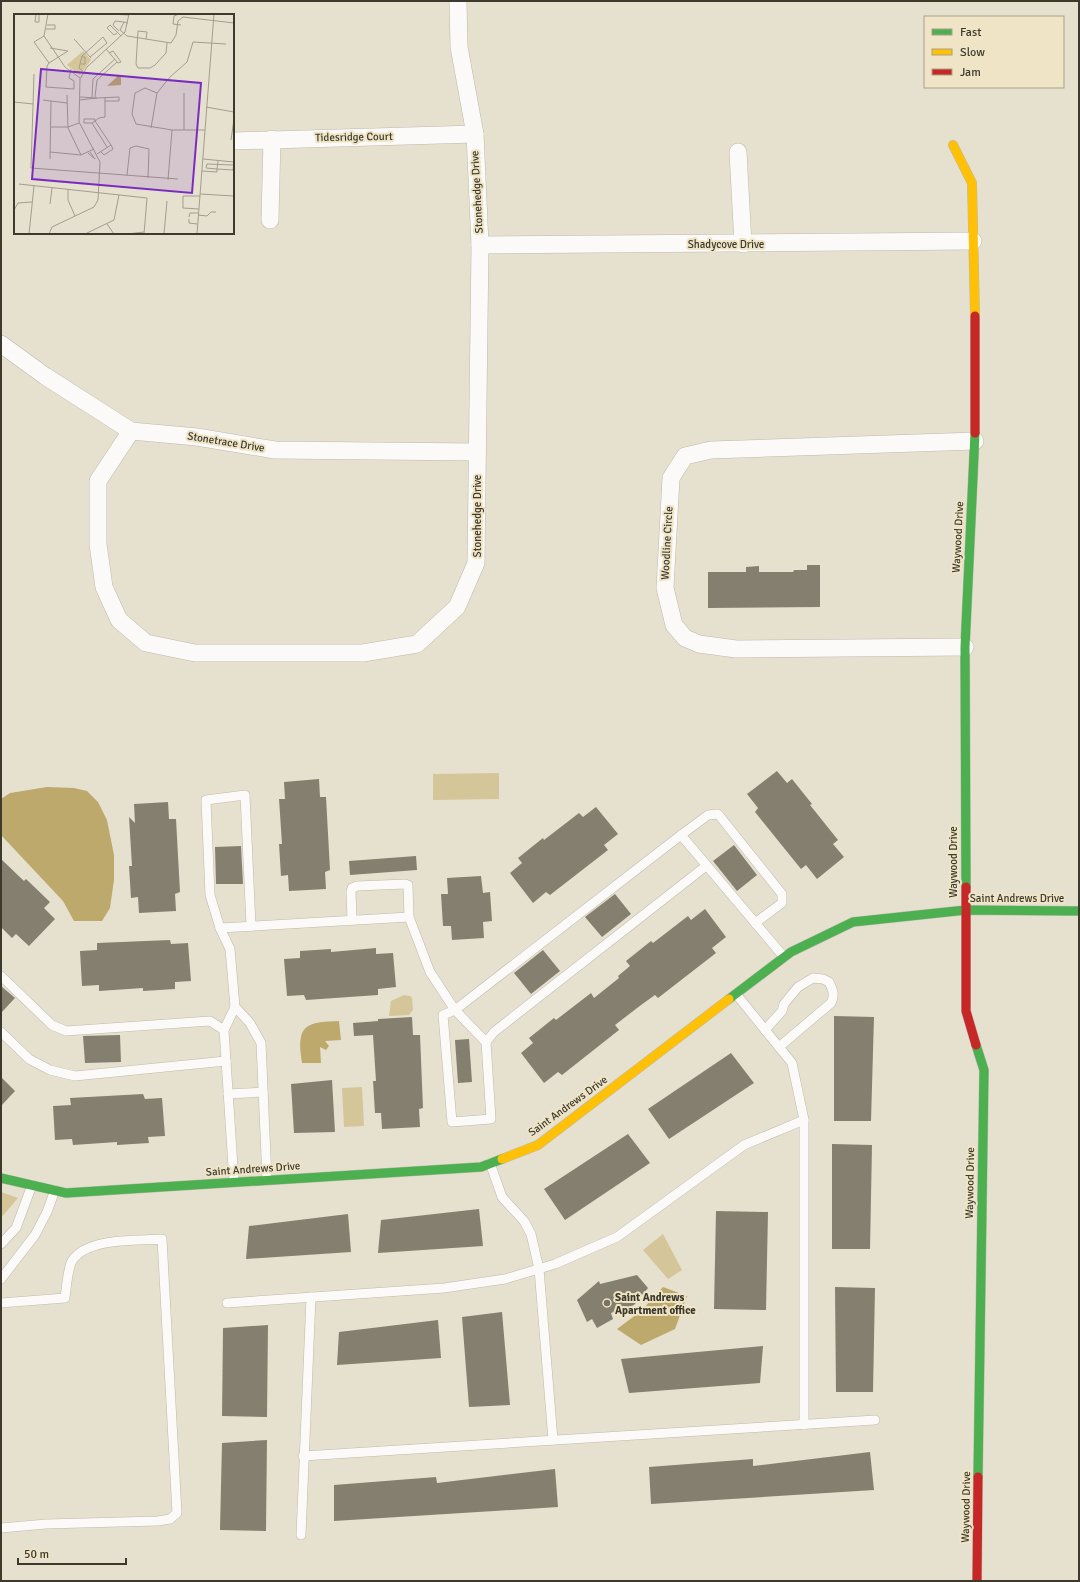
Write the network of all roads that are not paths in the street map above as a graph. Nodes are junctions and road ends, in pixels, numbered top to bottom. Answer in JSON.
{"nodes":[{"id":1,"x":458,"y":1,"type":"edge"},
{"id":2,"x":474,"y":134,"type":"junction"},
{"id":3,"x":272,"y":139,"type":"junction"},
{"id":4,"x":234,"y":141,"type":"edge"},
{"id":5,"x":954,"y":145,"type":"dead end"},
{"id":6,"x":738,"y":152,"type":"dead end"},
{"id":7,"x":270,"y":220,"type":"dead end"},
{"id":8,"x":972,"y":241,"type":"junction"},
{"id":9,"x":743,"y":244,"type":"junction"},
{"id":10,"x":480,"y":245,"type":"junction"},
{"id":11,"x":1,"y":344,"type":"edge"},
{"id":12,"x":131,"y":431,"type":"junction"},
{"id":13,"x":975,"y":441,"type":"junction"},
{"id":14,"x":477,"y":452,"type":"junction"},
{"id":15,"x":965,"y":647,"type":"junction"},
{"id":16,"x":681,"y":835,"type":"junction"},
{"id":17,"x":706,"y":866,"type":"junction"},
{"id":18,"x":966,"y":910,"type":"junction"},
{"id":19,"x":1079,"y":911,"type":"edge"},
{"id":20,"x":409,"y":917,"type":"junction"},
{"id":21,"x":352,"y":920,"type":"junction"},
{"id":22,"x":755,"y":923,"type":"junction"},
{"id":23,"x":250,"y":926,"type":"junction"},
{"id":24,"x":220,"y":928,"type":"junction"},
{"id":25,"x":784,"y":957,"type":"junction"},
{"id":26,"x":1,"y":976,"type":"edge"},
{"id":27,"x":736,"y":994,"type":"junction"},
{"id":28,"x":236,"y":1007,"type":"junction"},
{"id":29,"x":455,"y":1010,"type":"junction"},
{"id":30,"x":224,"y":1030,"type":"junction"},
{"id":31,"x":765,"y":1030,"type":"junction"},
{"id":32,"x":1,"y":1032,"type":"edge"},
{"id":33,"x":486,"y":1042,"type":"junction"},
{"id":34,"x":779,"y":1047,"type":"junction"},
{"id":35,"x":226,"y":1061,"type":"junction"},
{"id":36,"x":263,"y":1092,"type":"junction"},
{"id":37,"x":228,"y":1094,"type":"junction"},
{"id":38,"x":804,"y":1120,"type":"junction"},
{"id":39,"x":490,"y":1163,"type":"junction"},
{"id":40,"x":1,"y":1178,"type":"edge"},
{"id":41,"x":267,"y":1180,"type":"junction"},
{"id":42,"x":234,"y":1182,"type":"junction"},
{"id":43,"x":32,"y":1185,"type":"junction"},
{"id":44,"x":55,"y":1190,"type":"junction"},
{"id":45,"x":1,"y":1244,"type":"edge"},
{"id":46,"x":539,"y":1269,"type":"junction"},
{"id":47,"x":1,"y":1279,"type":"edge"},
{"id":48,"x":311,"y":1297,"type":"junction"},
{"id":49,"x":1,"y":1302,"type":"edge"},
{"id":50,"x":227,"y":1303,"type":"dead end"},
{"id":51,"x":875,"y":1420,"type":"dead end"},
{"id":52,"x":804,"y":1425,"type":"junction"},
{"id":53,"x":553,"y":1440,"type":"junction"},
{"id":54,"x":303,"y":1456,"type":"junction"},
{"id":55,"x":1,"y":1528,"type":"edge"},
{"id":56,"x":301,"y":1535,"type":"dead end"},
{"id":57,"x":977,"y":1581,"type":"edge"}],
"edges":[{"from":1,"to":2,"type":"street","name":"Stonehedge Drive"},
{"from":2,"to":3,"type":"street","name":"Tidesridge Court"},
{"from":2,"to":10,"type":"street","name":"Stonehedge Drive"},
{"from":3,"to":4,"type":"street","name":"Tidesridge Court"},
{"from":3,"to":7,"type":"street"},
{"from":5,"to":8,"type":"street","name":"Waywood Drive"},
{"from":6,"to":9,"type":"street"},
{"from":8,"to":9,"type":"street","name":"Shadycove Drive"},
{"from":8,"to":13,"type":"street","name":"Waywood Drive"},
{"from":9,"to":10,"type":"street","name":"Shadycove Drive"},
{"from":10,"to":14,"type":"street","name":"Stonehedge Drive"},
{"from":11,"to":12,"type":"street","name":"Stonetrace Drive"},
{"from":12,"to":14,"type":"street","name":"Stonetrace Drive"},
{"from":12,"to":14,"type":"street","name":"Stonehedge Drive"},
{"from":13,"to":15,"type":"street","name":"Waywood Drive"},
{"from":13,"to":15,"type":"street","name":"Woodline Circle"},
{"from":15,"to":18,"type":"street","name":"Waywood Drive"},
{"from":16,"to":17,"type":"lane"},
{"from":16,"to":22,"type":"lane"},
{"from":16,"to":29,"type":"lane"},
{"from":17,"to":22,"type":"lane"},
{"from":17,"to":33,"type":"lane"},
{"from":18,"to":19,"type":"street","name":"Saint Andrews Drive"},
{"from":18,"to":25,"type":"street","name":"Saint Andrews Drive"},
{"from":18,"to":57,"type":"street","name":"Waywood Drive"},
{"from":20,"to":21,"type":"lane"},
{"from":20,"to":21,"type":"lane"},
{"from":20,"to":29,"type":"lane"},
{"from":21,"to":23,"type":"lane"},
{"from":22,"to":25,"type":"lane"},
{"from":23,"to":24,"type":"lane"},
{"from":23,"to":24,"type":"lane"},
{"from":24,"to":28,"type":"lane"},
{"from":25,"to":27,"type":"street","name":"Saint Andrews Drive"},
{"from":26,"to":30,"type":"lane"},
{"from":27,"to":31,"type":"lane"},
{"from":27,"to":39,"type":"street","name":"Saint Andrews Drive"},
{"from":28,"to":30,"type":"lane"},
{"from":28,"to":36,"type":"lane"},
{"from":29,"to":33,"type":"lane"},
{"from":29,"to":33,"type":"lane"},
{"from":30,"to":35,"type":"lane"},
{"from":31,"to":34,"type":"lane"},
{"from":31,"to":34,"type":"lane"},
{"from":32,"to":35,"type":"lane"},
{"from":34,"to":38,"type":"lane"},
{"from":35,"to":37,"type":"lane"},
{"from":36,"to":37,"type":"lane"},
{"from":36,"to":41,"type":"lane"},
{"from":37,"to":42,"type":"lane"},
{"from":38,"to":46,"type":"lane"},
{"from":38,"to":52,"type":"lane"},
{"from":39,"to":41,"type":"street","name":"Saint Andrews Drive"},
{"from":39,"to":46,"type":"lane"},
{"from":40,"to":43,"type":"street","name":"Saint Andrews Drive"},
{"from":41,"to":42,"type":"street","name":"Saint Andrews Drive"},
{"from":42,"to":44,"type":"street","name":"Saint Andrews Drive"},
{"from":43,"to":44,"type":"street","name":"Saint Andrews Drive"},
{"from":43,"to":45,"type":"lane"},
{"from":44,"to":47,"type":"lane"},
{"from":46,"to":48,"type":"lane"},
{"from":46,"to":53,"type":"lane"},
{"from":48,"to":50,"type":"lane"},
{"from":48,"to":54,"type":"lane"},
{"from":49,"to":55,"type":"lane"},
{"from":51,"to":52,"type":"lane"},
{"from":52,"to":53,"type":"lane"},
{"from":53,"to":54,"type":"lane"},
{"from":54,"to":56,"type":"lane"}]}
